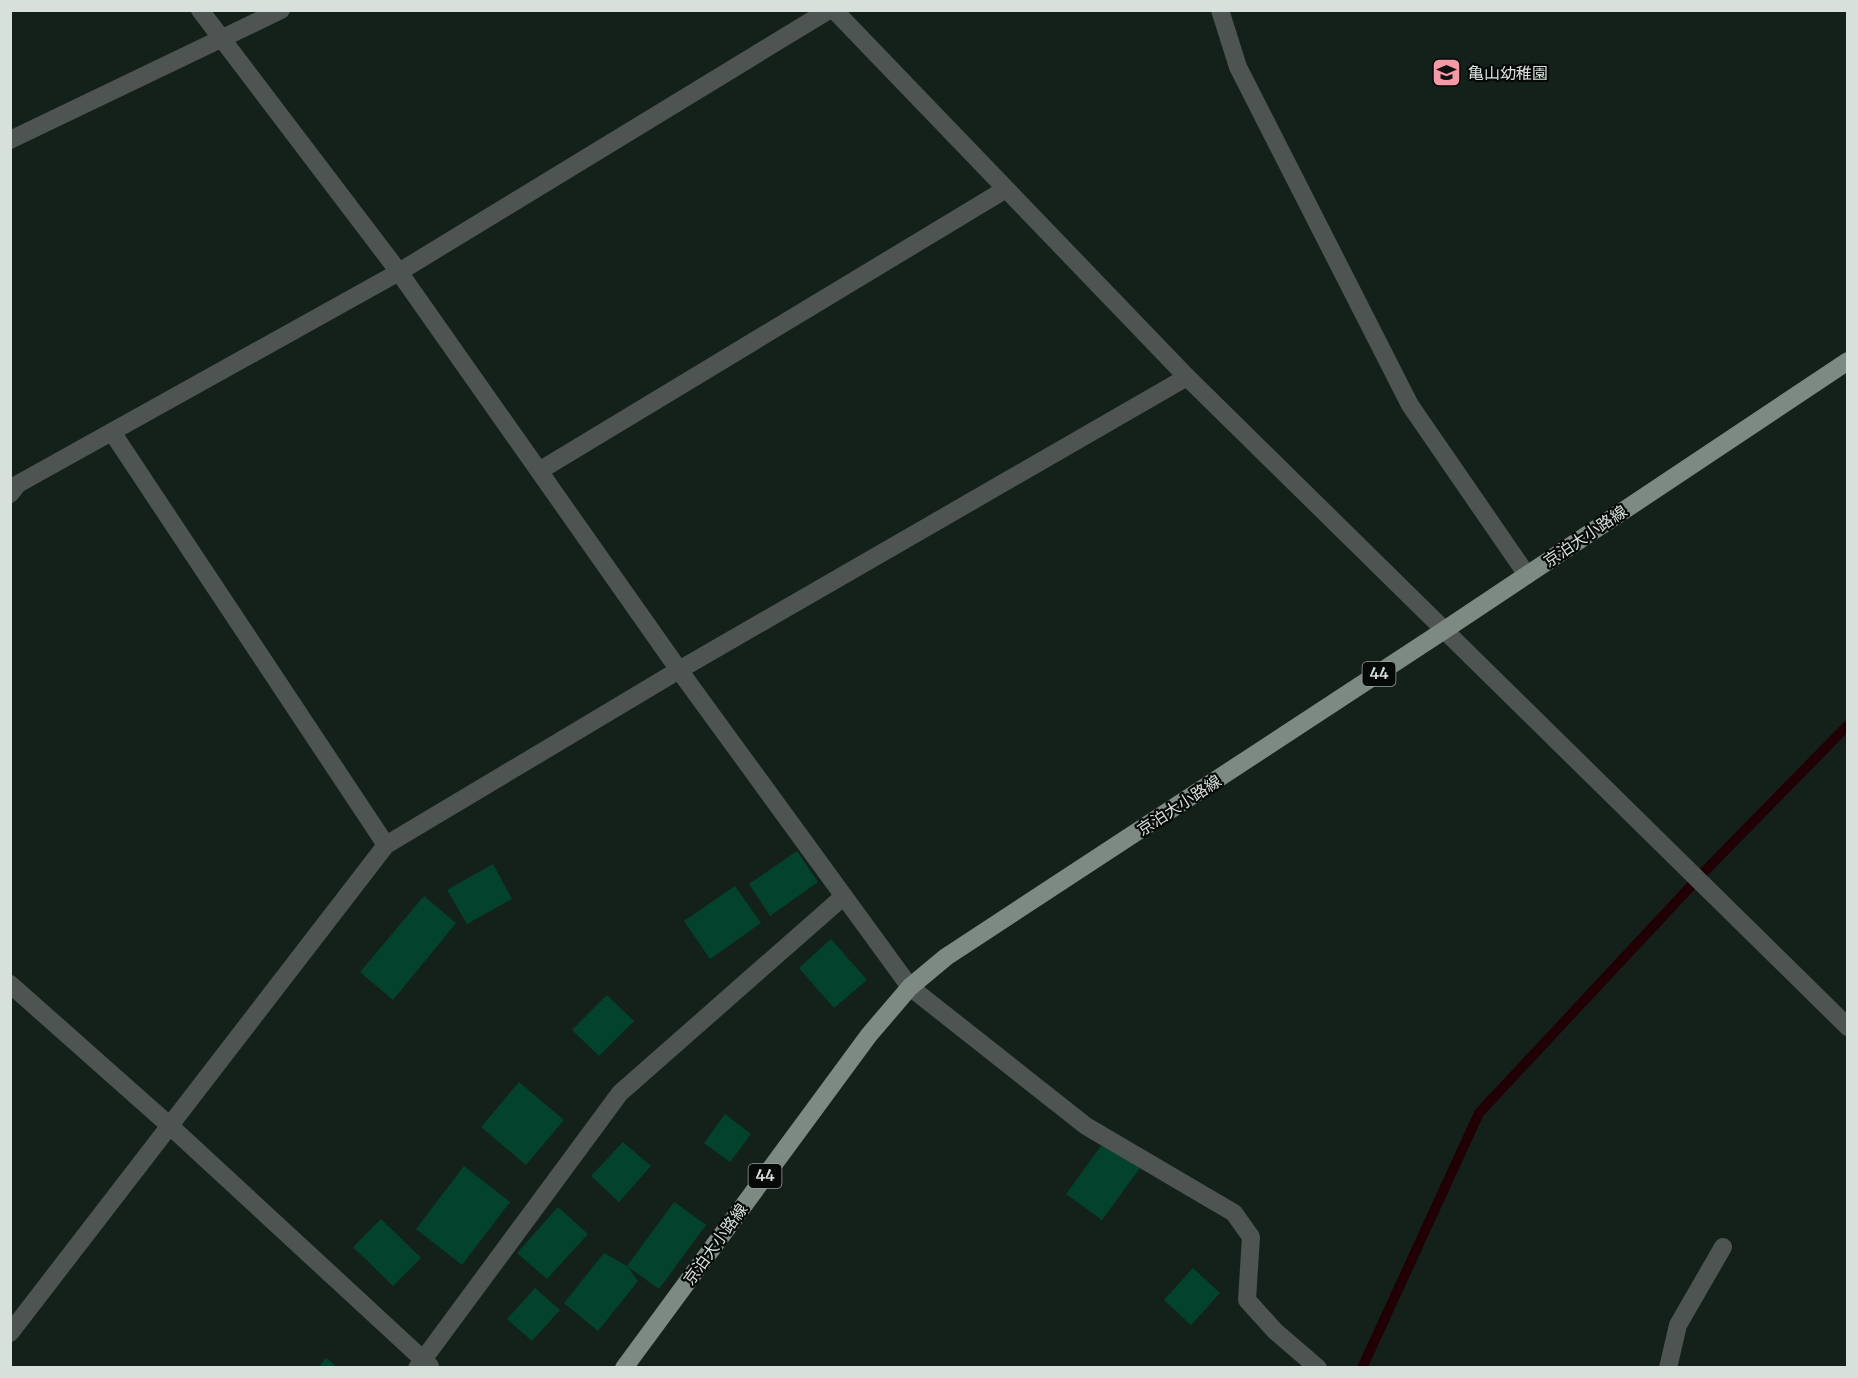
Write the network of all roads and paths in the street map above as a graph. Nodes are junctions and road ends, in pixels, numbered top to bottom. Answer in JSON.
{"nodes":[{"id":1,"x":200,"y":10,"type":"edge"},
{"id":2,"x":281,"y":10,"type":"edge"},
{"id":3,"x":829,"y":10,"type":"edge"},
{"id":4,"x":834,"y":10,"type":"edge"},
{"id":5,"x":1220,"y":10,"type":"edge"},
{"id":6,"x":221,"y":38,"type":"junction"},
{"id":7,"x":10,"y":140,"type":"edge"},
{"id":8,"x":1006,"y":189,"type":"junction"},
{"id":9,"x":399,"y":272,"type":"junction"},
{"id":10,"x":1848,"y":361,"type":"edge"},
{"id":11,"x":1187,"y":377,"type":"junction"},
{"id":12,"x":112,"y":432,"type":"junction"},
{"id":13,"x":539,"y":471,"type":"junction"},
{"id":14,"x":10,"y":494,"type":"edge"},
{"id":15,"x":1527,"y":574,"type":"junction"},
{"id":16,"x":1446,"y":629,"type":"junction"},
{"id":17,"x":679,"y":670,"type":"junction"},
{"id":18,"x":386,"y":845,"type":"junction"},
{"id":19,"x":844,"y":896,"type":"junction"},
{"id":20,"x":10,"y":984,"type":"edge"},
{"id":21,"x":910,"y":987,"type":"junction"},
{"id":22,"x":1848,"y":1027,"type":"edge"},
{"id":23,"x":169,"y":1125,"type":"junction"},
{"id":24,"x":1723,"y":1247,"type":"dead end"},
{"id":25,"x":10,"y":1332,"type":"edge"},
{"id":26,"x":424,"y":1365,"type":"edge"},
{"id":27,"x":624,"y":1368,"type":"edge"},
{"id":28,"x":1318,"y":1368,"type":"edge"},
{"id":29,"x":1668,"y":1368,"type":"edge"}],
"edges":[{"from":1,"to":6,"type":"street"},
{"from":2,"to":6,"type":"street"},
{"from":3,"to":9,"type":"street"},
{"from":4,"to":8,"type":"street"},
{"from":5,"to":15,"type":"street"},
{"from":6,"to":7,"type":"street"},
{"from":6,"to":9,"type":"street"},
{"from":8,"to":11,"type":"street"},
{"from":8,"to":13,"type":"street"},
{"from":9,"to":12,"type":"street"},
{"from":9,"to":13,"type":"street"},
{"from":10,"to":15,"type":"main road","name":"京泊大小路線","number":"44"},
{"from":11,"to":16,"type":"street"},
{"from":11,"to":17,"type":"street"},
{"from":12,"to":14,"type":"street"},
{"from":12,"to":18,"type":"street"},
{"from":13,"to":17,"type":"street"},
{"from":15,"to":16,"type":"main road","name":"京泊大小路線","number":"44"},
{"from":16,"to":21,"type":"main road","name":"京泊大小路線","number":"44"},
{"from":16,"to":22,"type":"street"},
{"from":17,"to":18,"type":"street"},
{"from":17,"to":19,"type":"street"},
{"from":18,"to":23,"type":"street"},
{"from":19,"to":21,"type":"street"},
{"from":19,"to":26,"type":"street"},
{"from":20,"to":23,"type":"street"},
{"from":21,"to":27,"type":"main road","name":"京泊大小路線","number":"44"},
{"from":21,"to":28,"type":"street"},
{"from":23,"to":25,"type":"street"},
{"from":23,"to":26,"type":"street"},
{"from":24,"to":29,"type":"street"}]}
